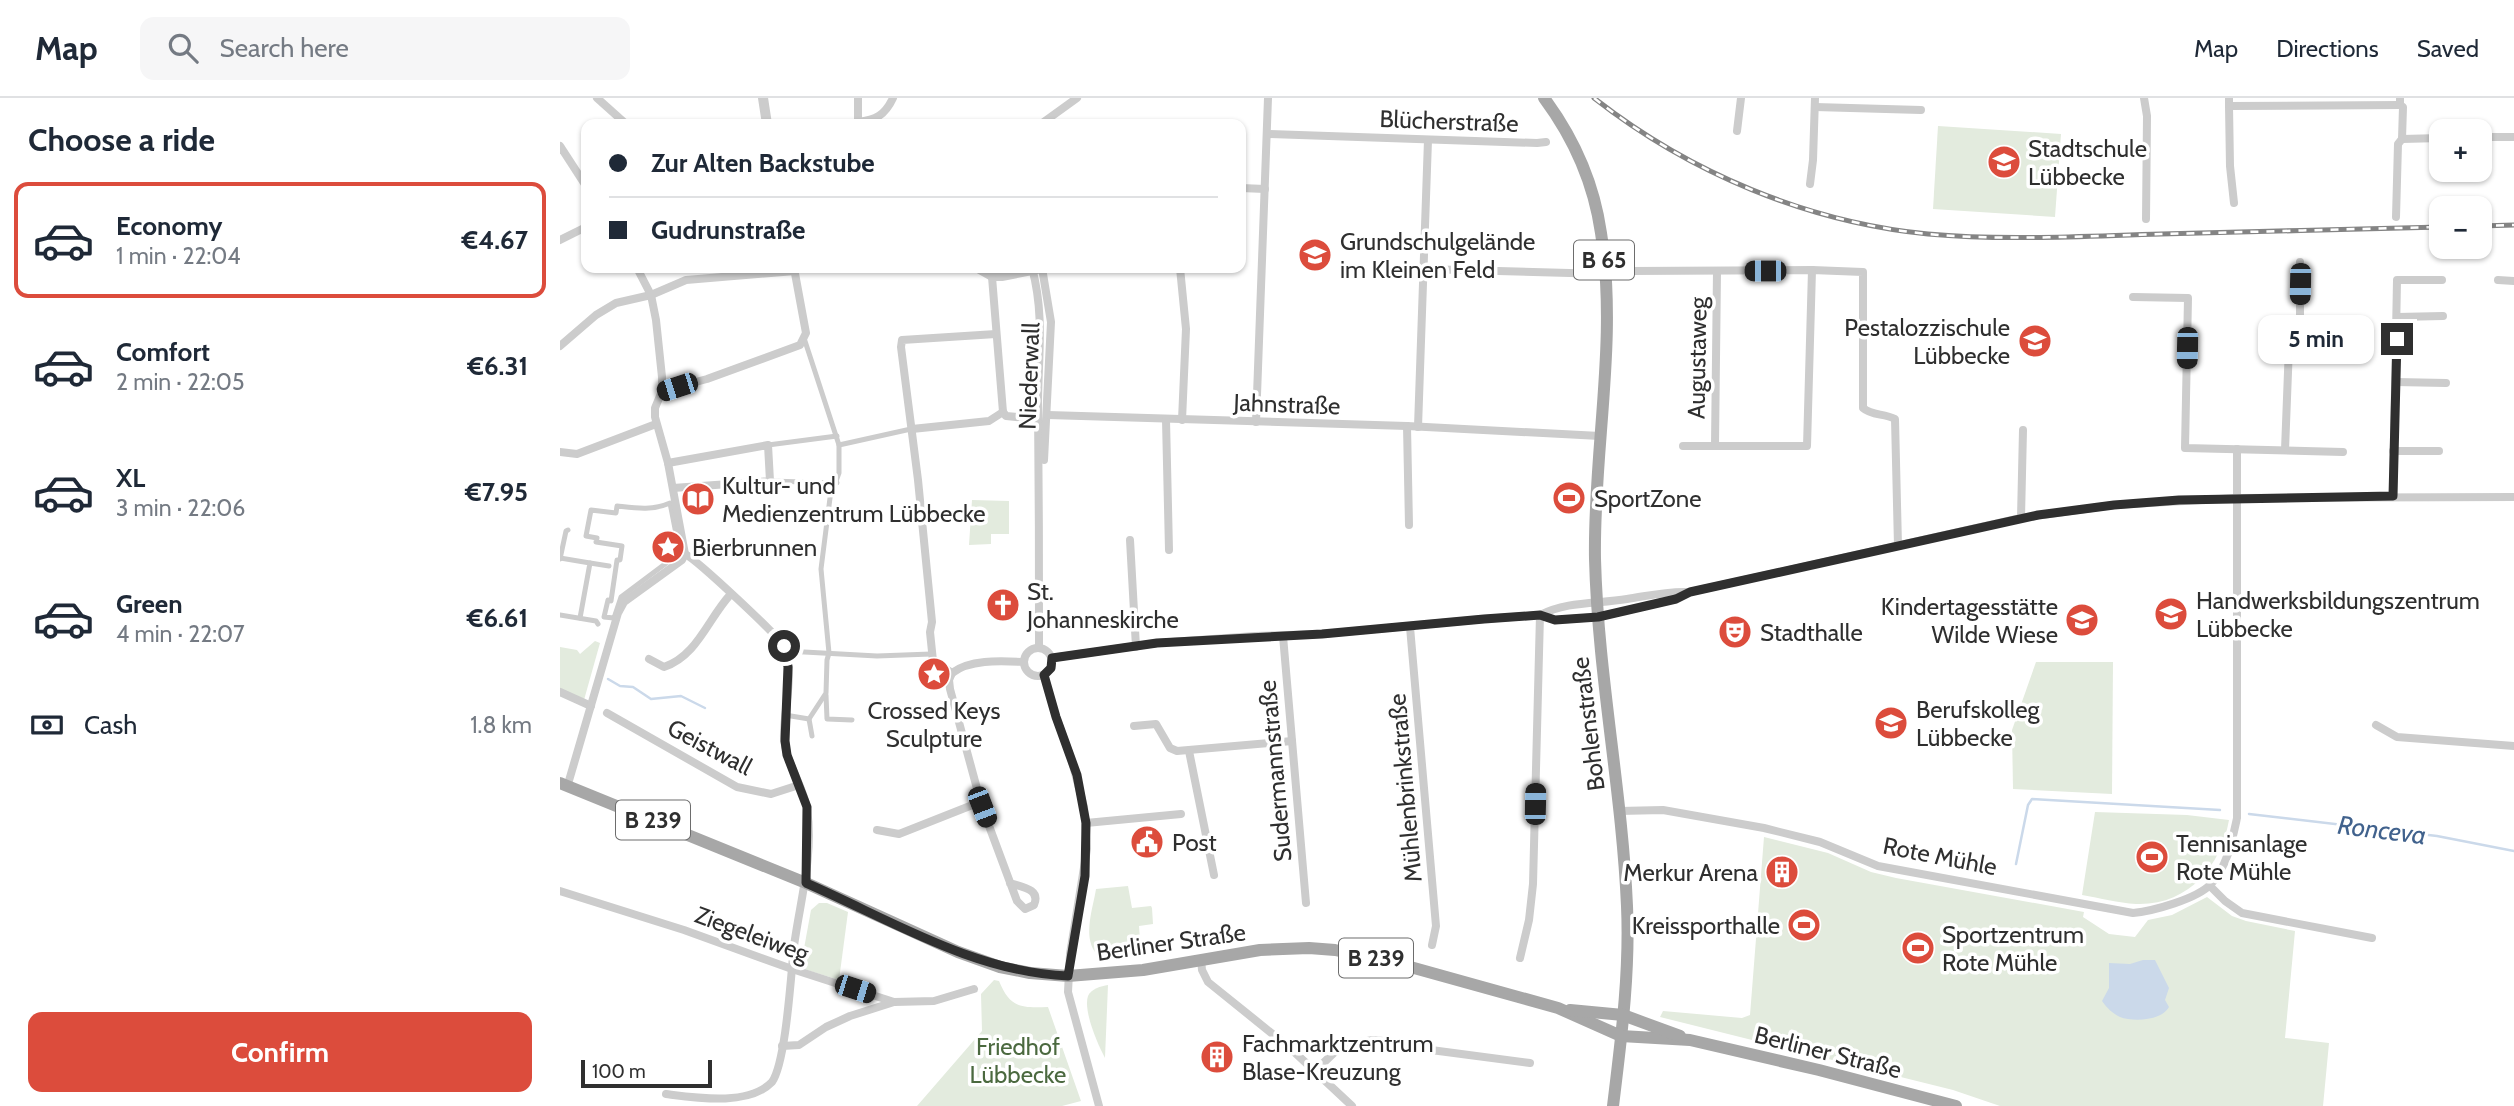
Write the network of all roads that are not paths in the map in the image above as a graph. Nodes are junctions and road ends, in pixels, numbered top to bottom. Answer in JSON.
{"nodes":[{"id":1,"x":597,"y":98,"type":"edge"},
{"id":2,"x":763,"y":98,"type":"edge"},
{"id":3,"x":858,"y":98,"type":"edge"},
{"id":4,"x":893,"y":98,"type":"edge"},
{"id":5,"x":1077,"y":98,"type":"edge"},
{"id":6,"x":1268,"y":98,"type":"edge"},
{"id":7,"x":1544,"y":98,"type":"edge"},
{"id":8,"x":1741,"y":98,"type":"edge"},
{"id":9,"x":2144,"y":98,"type":"edge"},
{"id":10,"x":1815,"y":102,"type":"edge"},
{"id":11,"x":2229,"y":102,"type":"edge"},
{"id":12,"x":2400,"y":102,"type":"edge"},
{"id":13,"x":1921,"y":110,"type":"dead end"},
{"id":14,"x":620,"y":119,"type":"edge"},
{"id":15,"x":766,"y":119,"type":"edge"},
{"id":16,"x":858,"y":119,"type":"edge"},
{"id":17,"x":875,"y":119,"type":"edge"},
{"id":18,"x":1048,"y":119,"type":"edge"},
{"id":19,"x":1737,"y":131,"type":"dead end"},
{"id":20,"x":1267,"y":134,"type":"junction"},
{"id":21,"x":2492,"y":137,"type":"edge"},
{"id":22,"x":2514,"y":137,"type":"edge"},
{"id":23,"x":2429,"y":138,"type":"edge"},
{"id":24,"x":2402,"y":139,"type":"junction"},
{"id":25,"x":1428,"y":140,"type":"junction"},
{"id":26,"x":1546,"y":142,"type":"dead end"},
{"id":27,"x":560,"y":146,"type":"edge"},
{"id":28,"x":581,"y":178,"type":"edge"},
{"id":29,"x":1810,"y":184,"type":"dead end"},
{"id":30,"x":1246,"y":188,"type":"edge"},
{"id":31,"x":1265,"y":189,"type":"junction"},
{"id":32,"x":2234,"y":203,"type":"dead end"},
{"id":33,"x":2396,"y":217,"type":"dead end"},
{"id":34,"x":2146,"y":219,"type":"dead end"},
{"id":35,"x":581,"y":230,"type":"edge"},
{"id":36,"x":560,"y":240,"type":"edge"},
{"id":37,"x":2300,"y":262,"type":"dead end"},
{"id":38,"x":1423,"y":269,"type":"junction"},
{"id":39,"x":1812,"y":270,"type":"junction"},
{"id":40,"x":1717,"y":271,"type":"junction"},
{"id":41,"x":640,"y":273,"type":"edge"},
{"id":42,"x":755,"y":273,"type":"edge"},
{"id":43,"x":796,"y":273,"type":"edge"},
{"id":44,"x":985,"y":273,"type":"edge"},
{"id":45,"x":1023,"y":273,"type":"edge"},
{"id":46,"x":1038,"y":273,"type":"edge"},
{"id":47,"x":1039,"y":273,"type":"edge"},
{"id":48,"x":1180,"y":273,"type":"edge"},
{"id":49,"x":1606,"y":274,"type":"junction"},
{"id":50,"x":992,"y":277,"type":"junction"},
{"id":51,"x":2442,"y":279,"type":"dead end"},
{"id":52,"x":2498,"y":281,"type":"dead end"},
{"id":53,"x":2514,"y":281,"type":"edge"},
{"id":54,"x":651,"y":295,"type":"junction"},
{"id":55,"x":2133,"y":297,"type":"dead end"},
{"id":56,"x":2443,"y":316,"type":"dead end"},
{"id":57,"x":2397,"y":317,"type":"junction"},
{"id":58,"x":996,"y":334,"type":"junction"},
{"id":59,"x":804,"y":338,"type":"junction"},
{"id":60,"x":560,"y":346,"type":"edge"},
{"id":61,"x":2396,"y":382,"type":"junction"},
{"id":62,"x":2446,"y":383,"type":"dead end"},
{"id":63,"x":662,"y":391,"type":"junction"},
{"id":64,"x":1003,"y":412,"type":"junction"},
{"id":65,"x":1048,"y":415,"type":"junction"},
{"id":66,"x":1166,"y":420,"type":"junction"},
{"id":67,"x":1182,"y":420,"type":"junction"},
{"id":68,"x":1038,"y":422,"type":"junction"},
{"id":69,"x":1256,"y":422,"type":"junction"},
{"id":70,"x":656,"y":424,"type":"junction"},
{"id":71,"x":1407,"y":426,"type":"junction"},
{"id":72,"x":1418,"y":427,"type":"junction"},
{"id":73,"x":912,"y":429,"type":"junction"},
{"id":74,"x":2023,"y":430,"type":"dead end"},
{"id":75,"x":837,"y":436,"type":"junction"},
{"id":76,"x":1600,"y":436,"type":"junction"},
{"id":77,"x":839,"y":444,"type":"junction"},
{"id":78,"x":768,"y":445,"type":"junction"},
{"id":79,"x":1715,"y":445,"type":"junction"},
{"id":80,"x":1683,"y":446,"type":"dead end"},
{"id":81,"x":2237,"y":449,"type":"junction"},
{"id":82,"x":2285,"y":450,"type":"junction"},
{"id":83,"x":2393,"y":451,"type":"junction"},
{"id":84,"x":2439,"y":451,"type":"dead end"},
{"id":85,"x":560,"y":452,"type":"edge"},
{"id":86,"x":2343,"y":452,"type":"dead end"},
{"id":87,"x":668,"y":463,"type":"junction"},
{"id":88,"x":770,"y":481,"type":"junction"},
{"id":89,"x":837,"y":483,"type":"junction"},
{"id":90,"x":1040,"y":486,"type":"junction"},
{"id":91,"x":673,"y":488,"type":"junction"},
{"id":92,"x":2393,"y":496,"type":"junction"},
{"id":93,"x":2514,"y":496,"type":"edge"},
{"id":94,"x":2237,"y":498,"type":"junction"},
{"id":95,"x":670,"y":503,"type":"joint"},
{"id":96,"x":2021,"y":518,"type":"junction"},
{"id":97,"x":1409,"y":525,"type":"dead end"},
{"id":98,"x":568,"y":530,"type":"dead end"},
{"id":99,"x":1130,"y":540,"type":"dead end"},
{"id":100,"x":1898,"y":546,"type":"junction"},
{"id":101,"x":1169,"y":550,"type":"dead end"},
{"id":102,"x":685,"y":554,"type":"junction"},
{"id":103,"x":560,"y":559,"type":"edge"},
{"id":104,"x":590,"y":563,"type":"junction"},
{"id":105,"x":609,"y":566,"type":"dead end"},
{"id":106,"x":1690,"y":592,"type":"junction"},
{"id":107,"x":730,"y":595,"type":"junction"},
{"id":108,"x":1597,"y":602,"type":"junction"},
{"id":109,"x":560,"y":615,"type":"edge"},
{"id":110,"x":1540,"y":615,"type":"junction"},
{"id":111,"x":1598,"y":617,"type":"junction"},
{"id":112,"x":580,"y":618,"type":"junction"},
{"id":113,"x":598,"y":624,"type":"dead end"},
{"id":114,"x":1410,"y":627,"type":"junction"},
{"id":115,"x":1283,"y":636,"type":"junction"},
{"id":116,"x":1136,"y":647,"type":"junction"},
{"id":117,"x":1040,"y":648,"type":"junction"},
{"id":118,"x":786,"y":651,"type":"junction"},
{"id":119,"x":829,"y":653,"type":"junction"},
{"id":120,"x":931,"y":653,"type":"junction"},
{"id":121,"x":1052,"y":658,"type":"junction"},
{"id":122,"x":649,"y":659,"type":"dead end"},
{"id":123,"x":1024,"y":662,"type":"junction"},
{"id":124,"x":951,"y":673,"type":"junction"},
{"id":125,"x":1044,"y":675,"type":"junction"},
{"id":126,"x":560,"y":692,"type":"edge"},
{"id":127,"x":826,"y":693,"type":"junction"},
{"id":128,"x":591,"y":706,"type":"junction"},
{"id":129,"x":607,"y":713,"type":"dead end"},
{"id":130,"x":785,"y":715,"type":"junction"},
{"id":131,"x":809,"y":719,"type":"junction"},
{"id":132,"x":852,"y":720,"type":"dead end"},
{"id":133,"x":2375,"y":725,"type":"dead end"},
{"id":134,"x":1134,"y":726,"type":"dead end"},
{"id":135,"x":812,"y":736,"type":"dead end"},
{"id":136,"x":1292,"y":741,"type":"junction"},
{"id":137,"x":2514,"y":746,"type":"edge"},
{"id":138,"x":1189,"y":751,"type":"junction"},
{"id":139,"x":563,"y":781,"type":"edge"},
{"id":140,"x":799,"y":785,"type":"junction"},
{"id":141,"x":980,"y":802,"type":"junction"},
{"id":142,"x":1619,"y":811,"type":"junction"},
{"id":143,"x":1181,"y":814,"type":"dead end"},
{"id":144,"x":1086,"y":823,"type":"junction"},
{"id":145,"x":877,"y":830,"type":"dead end"},
{"id":146,"x":1214,"y":875,"type":"dead end"},
{"id":147,"x":806,"y":883,"type":"junction"},
{"id":148,"x":1010,"y":884,"type":"dead end"},
{"id":149,"x":2210,"y":886,"type":"junction"},
{"id":150,"x":560,"y":891,"type":"edge"},
{"id":151,"x":1306,"y":903,"type":"dead end"},
{"id":152,"x":2372,"y":938,"type":"dead end"},
{"id":153,"x":1432,"y":945,"type":"dead end"},
{"id":154,"x":1520,"y":958,"type":"dead end"},
{"id":155,"x":1200,"y":959,"type":"junction"},
{"id":156,"x":792,"y":970,"type":"junction"},
{"id":157,"x":1068,"y":976,"type":"junction"},
{"id":158,"x":974,"y":989,"type":"dead end"},
{"id":159,"x":894,"y":1002,"type":"junction"},
{"id":160,"x":1558,"y":1008,"type":"junction"},
{"id":161,"x":1623,"y":1016,"type":"junction"},
{"id":162,"x":1621,"y":1035,"type":"junction"},
{"id":163,"x":1690,"y":1040,"type":"junction"},
{"id":164,"x":782,"y":1046,"type":"junction"},
{"id":165,"x":1530,"y":1063,"type":"dead end"},
{"id":166,"x":1315,"y":1071,"type":"junction"},
{"id":167,"x":666,"y":1094,"type":"dead end"},
{"id":168,"x":1099,"y":1106,"type":"edge"},
{"id":169,"x":1352,"y":1106,"type":"edge"},
{"id":170,"x":1613,"y":1106,"type":"edge"},
{"id":171,"x":1956,"y":1106,"type":"edge"}],
"edges":[{"from":1,"to":14,"type":"street"},
{"from":2,"to":15,"type":"street"},
{"from":3,"to":16,"type":"street"},
{"from":4,"to":17,"type":"street"},
{"from":5,"to":18,"type":"street"},
{"from":6,"to":20,"type":"street"},
{"from":7,"to":49,"type":"main road","name":"Bohlenstraße","number":"B 65"},
{"from":8,"to":19,"type":"street"},
{"from":9,"to":34,"type":"street"},
{"from":10,"to":13,"type":"street"},
{"from":10,"to":29,"type":"street"},
{"from":11,"to":12,"type":"street"},
{"from":11,"to":32,"type":"street"},
{"from":12,"to":24,"type":"street"},
{"from":20,"to":25,"type":"street","name":"Blücherstraße"},
{"from":20,"to":31,"type":"street"},
{"from":21,"to":22,"type":"street"},
{"from":23,"to":24,"type":"street"},
{"from":24,"to":33,"type":"street"},
{"from":25,"to":26,"type":"street","name":"Blücherstraße"},
{"from":25,"to":38,"type":"street"},
{"from":27,"to":28,"type":"street"},
{"from":30,"to":31,"type":"street"},
{"from":31,"to":69,"type":"street"},
{"from":35,"to":36,"type":"street"},
{"from":37,"to":82,"type":"street"},
{"from":38,"to":49,"type":"street"},
{"from":38,"to":72,"type":"street"},
{"from":39,"to":40,"type":"street"},
{"from":39,"to":79,"type":"street"},
{"from":39,"to":100,"type":"street"},
{"from":40,"to":49,"type":"street"},
{"from":40,"to":79,"type":"street","name":"Augustaweg"},
{"from":41,"to":54,"type":"street"},
{"from":42,"to":54,"type":"street"},
{"from":43,"to":59,"type":"street"},
{"from":44,"to":50,"type":"street"},
{"from":45,"to":50,"type":"street"},
{"from":46,"to":68,"type":"street","name":"Niederwall"},
{"from":47,"to":65,"type":"street","name":"Niederwall"},
{"from":48,"to":67,"type":"street"},
{"from":49,"to":76,"type":"main road","name":"Bohlenstraße","number":"B 65"},
{"from":50,"to":58,"type":"street"},
{"from":51,"to":57,"type":"street"},
{"from":52,"to":53,"type":"street"},
{"from":54,"to":60,"type":"street"},
{"from":54,"to":63,"type":"street"},
{"from":55,"to":81,"type":"street"},
{"from":56,"to":57,"type":"street"},
{"from":57,"to":61,"type":"street"},
{"from":58,"to":64,"type":"street"},
{"from":58,"to":73,"type":"street"},
{"from":59,"to":63,"type":"street"},
{"from":59,"to":75,"type":"street"},
{"from":61,"to":62,"type":"street"},
{"from":61,"to":83,"type":"street"},
{"from":63,"to":70,"type":"street"},
{"from":64,"to":68,"type":"street"},
{"from":64,"to":73,"type":"street"},
{"from":65,"to":66,"type":"street","name":"Jahnstraße"},
{"from":65,"to":90,"type":"street","name":"Niederwall"},
{"from":66,"to":67,"type":"street","name":"Jahnstraße"},
{"from":66,"to":101,"type":"street"},
{"from":67,"to":69,"type":"street","name":"Jahnstraße"},
{"from":68,"to":90,"type":"street","name":"Niederwall"},
{"from":69,"to":71,"type":"street","name":"Jahnstraße"},
{"from":70,"to":85,"type":"street"},
{"from":70,"to":87,"type":"street"},
{"from":71,"to":72,"type":"street","name":"Jahnstraße"},
{"from":71,"to":97,"type":"street"},
{"from":72,"to":76,"type":"street","name":"Jahnstraße"},
{"from":73,"to":77,"type":"street"},
{"from":73,"to":120,"type":"street"},
{"from":74,"to":96,"type":"street"},
{"from":75,"to":77,"type":"street"},
{"from":75,"to":78,"type":"street"},
{"from":76,"to":108,"type":"main road","name":"Bohlenstraße","number":"B 65"},
{"from":77,"to":89,"type":"street"},
{"from":78,"to":87,"type":"street"},
{"from":78,"to":88,"type":"street"},
{"from":79,"to":80,"type":"street"},
{"from":81,"to":82,"type":"street"},
{"from":81,"to":94,"type":"street"},
{"from":82,"to":86,"type":"street"},
{"from":83,"to":84,"type":"street"},
{"from":83,"to":92,"type":"street"},
{"from":87,"to":91,"type":"street"},
{"from":88,"to":89,"type":"street"},
{"from":88,"to":91,"type":"street"},
{"from":89,"to":119,"type":"street"},
{"from":90,"to":117,"type":"street","name":"Niederwall"},
{"from":91,"to":102,"type":"street"},
{"from":92,"to":93,"type":"street"},
{"from":92,"to":94,"type":"street"},
{"from":94,"to":96,"type":"street"},
{"from":94,"to":149,"type":"street"},
{"from":95,"to":95,"type":"street"},
{"from":96,"to":100,"type":"street"},
{"from":98,"to":103,"type":"street"},
{"from":99,"to":116,"type":"street"},
{"from":100,"to":106,"type":"street"},
{"from":102,"to":107,"type":"street"},
{"from":102,"to":128,"type":"street"},
{"from":103,"to":104,"type":"street"},
{"from":104,"to":105,"type":"street"},
{"from":104,"to":112,"type":"street"},
{"from":106,"to":108,"type":"street"},
{"from":106,"to":111,"type":"street"},
{"from":107,"to":118,"type":"street"},
{"from":107,"to":122,"type":"street"},
{"from":108,"to":110,"type":"street"},
{"from":108,"to":111,"type":"main road","name":"Bohlenstraße"},
{"from":109,"to":112,"type":"street"},
{"from":110,"to":111,"type":"street"},
{"from":110,"to":114,"type":"street"},
{"from":110,"to":154,"type":"street"},
{"from":111,"to":142,"type":"main road","name":"Bohlenstraße"},
{"from":112,"to":113,"type":"street"},
{"from":114,"to":115,"type":"street"},
{"from":114,"to":153,"type":"street","name":"Mühlenbrinkstraße"},
{"from":115,"to":116,"type":"street"},
{"from":115,"to":136,"type":"street","name":"Sudermannstraße"},
{"from":116,"to":121,"type":"street"},
{"from":117,"to":121,"type":"street"},
{"from":117,"to":123,"type":"street"},
{"from":118,"to":119,"type":"street"},
{"from":118,"to":130,"type":"street"},
{"from":119,"to":120,"type":"street"},
{"from":119,"to":127,"type":"street"},
{"from":120,"to":124,"type":"street"},
{"from":121,"to":125,"type":"street"},
{"from":123,"to":124,"type":"street"},
{"from":123,"to":125,"type":"street"},
{"from":124,"to":141,"type":"street"},
{"from":125,"to":144,"type":"street"},
{"from":126,"to":128,"type":"street"},
{"from":127,"to":131,"type":"street"},
{"from":127,"to":132,"type":"street"},
{"from":128,"to":139,"type":"street"},
{"from":129,"to":140,"type":"street","name":"Geistwall"},
{"from":130,"to":131,"type":"street"},
{"from":130,"to":140,"type":"street"},
{"from":131,"to":135,"type":"street"},
{"from":133,"to":137,"type":"street"},
{"from":134,"to":138,"type":"street"},
{"from":136,"to":138,"type":"street"},
{"from":136,"to":151,"type":"street","name":"Sudermannstraße"},
{"from":138,"to":146,"type":"street"},
{"from":139,"to":147,"type":"main road","name":"Berliner Straße","number":"B 239"},
{"from":140,"to":147,"type":"street"},
{"from":141,"to":145,"type":"street"},
{"from":141,"to":148,"type":"street"},
{"from":142,"to":149,"type":"street","name":"Rote Mühle"},
{"from":142,"to":161,"type":"main road","name":"Bohlenstraße"},
{"from":143,"to":144,"type":"street"},
{"from":144,"to":157,"type":"street"},
{"from":147,"to":156,"type":"street"},
{"from":147,"to":157,"type":"main road","name":"Berliner Straße","number":"B 239"},
{"from":149,"to":152,"type":"street"},
{"from":150,"to":156,"type":"street","name":"Ziegeleiweg"},
{"from":155,"to":157,"type":"main road","name":"Berliner Straße","number":"B 239"},
{"from":155,"to":160,"type":"main road","name":"Berliner Straße","number":"B 239"},
{"from":155,"to":166,"type":"street"},
{"from":156,"to":159,"type":"street","name":"Ziegeleiweg"},
{"from":156,"to":164,"type":"street"},
{"from":157,"to":168,"type":"street"},
{"from":158,"to":159,"type":"street","name":"Ziegeleiweg"},
{"from":159,"to":164,"type":"street"},
{"from":160,"to":161,"type":"main road","name":"Berliner Straße","number":"B 239"},
{"from":160,"to":162,"type":"main road","name":"Berliner Straße","number":"B 239"},
{"from":161,"to":162,"type":"main road","name":"Bohlenstraße"},
{"from":161,"to":163,"type":"main road","name":"Berliner Straße","number":"B 239"},
{"from":162,"to":163,"type":"main road","name":"Berliner Straße","number":"B 239"},
{"from":162,"to":170,"type":"main road","name":"Bohlenstraße"},
{"from":163,"to":171,"type":"main road","name":"Berliner Straße","number":"B 239"},
{"from":164,"to":167,"type":"street"},
{"from":165,"to":166,"type":"street"},
{"from":166,"to":169,"type":"street"}]}
